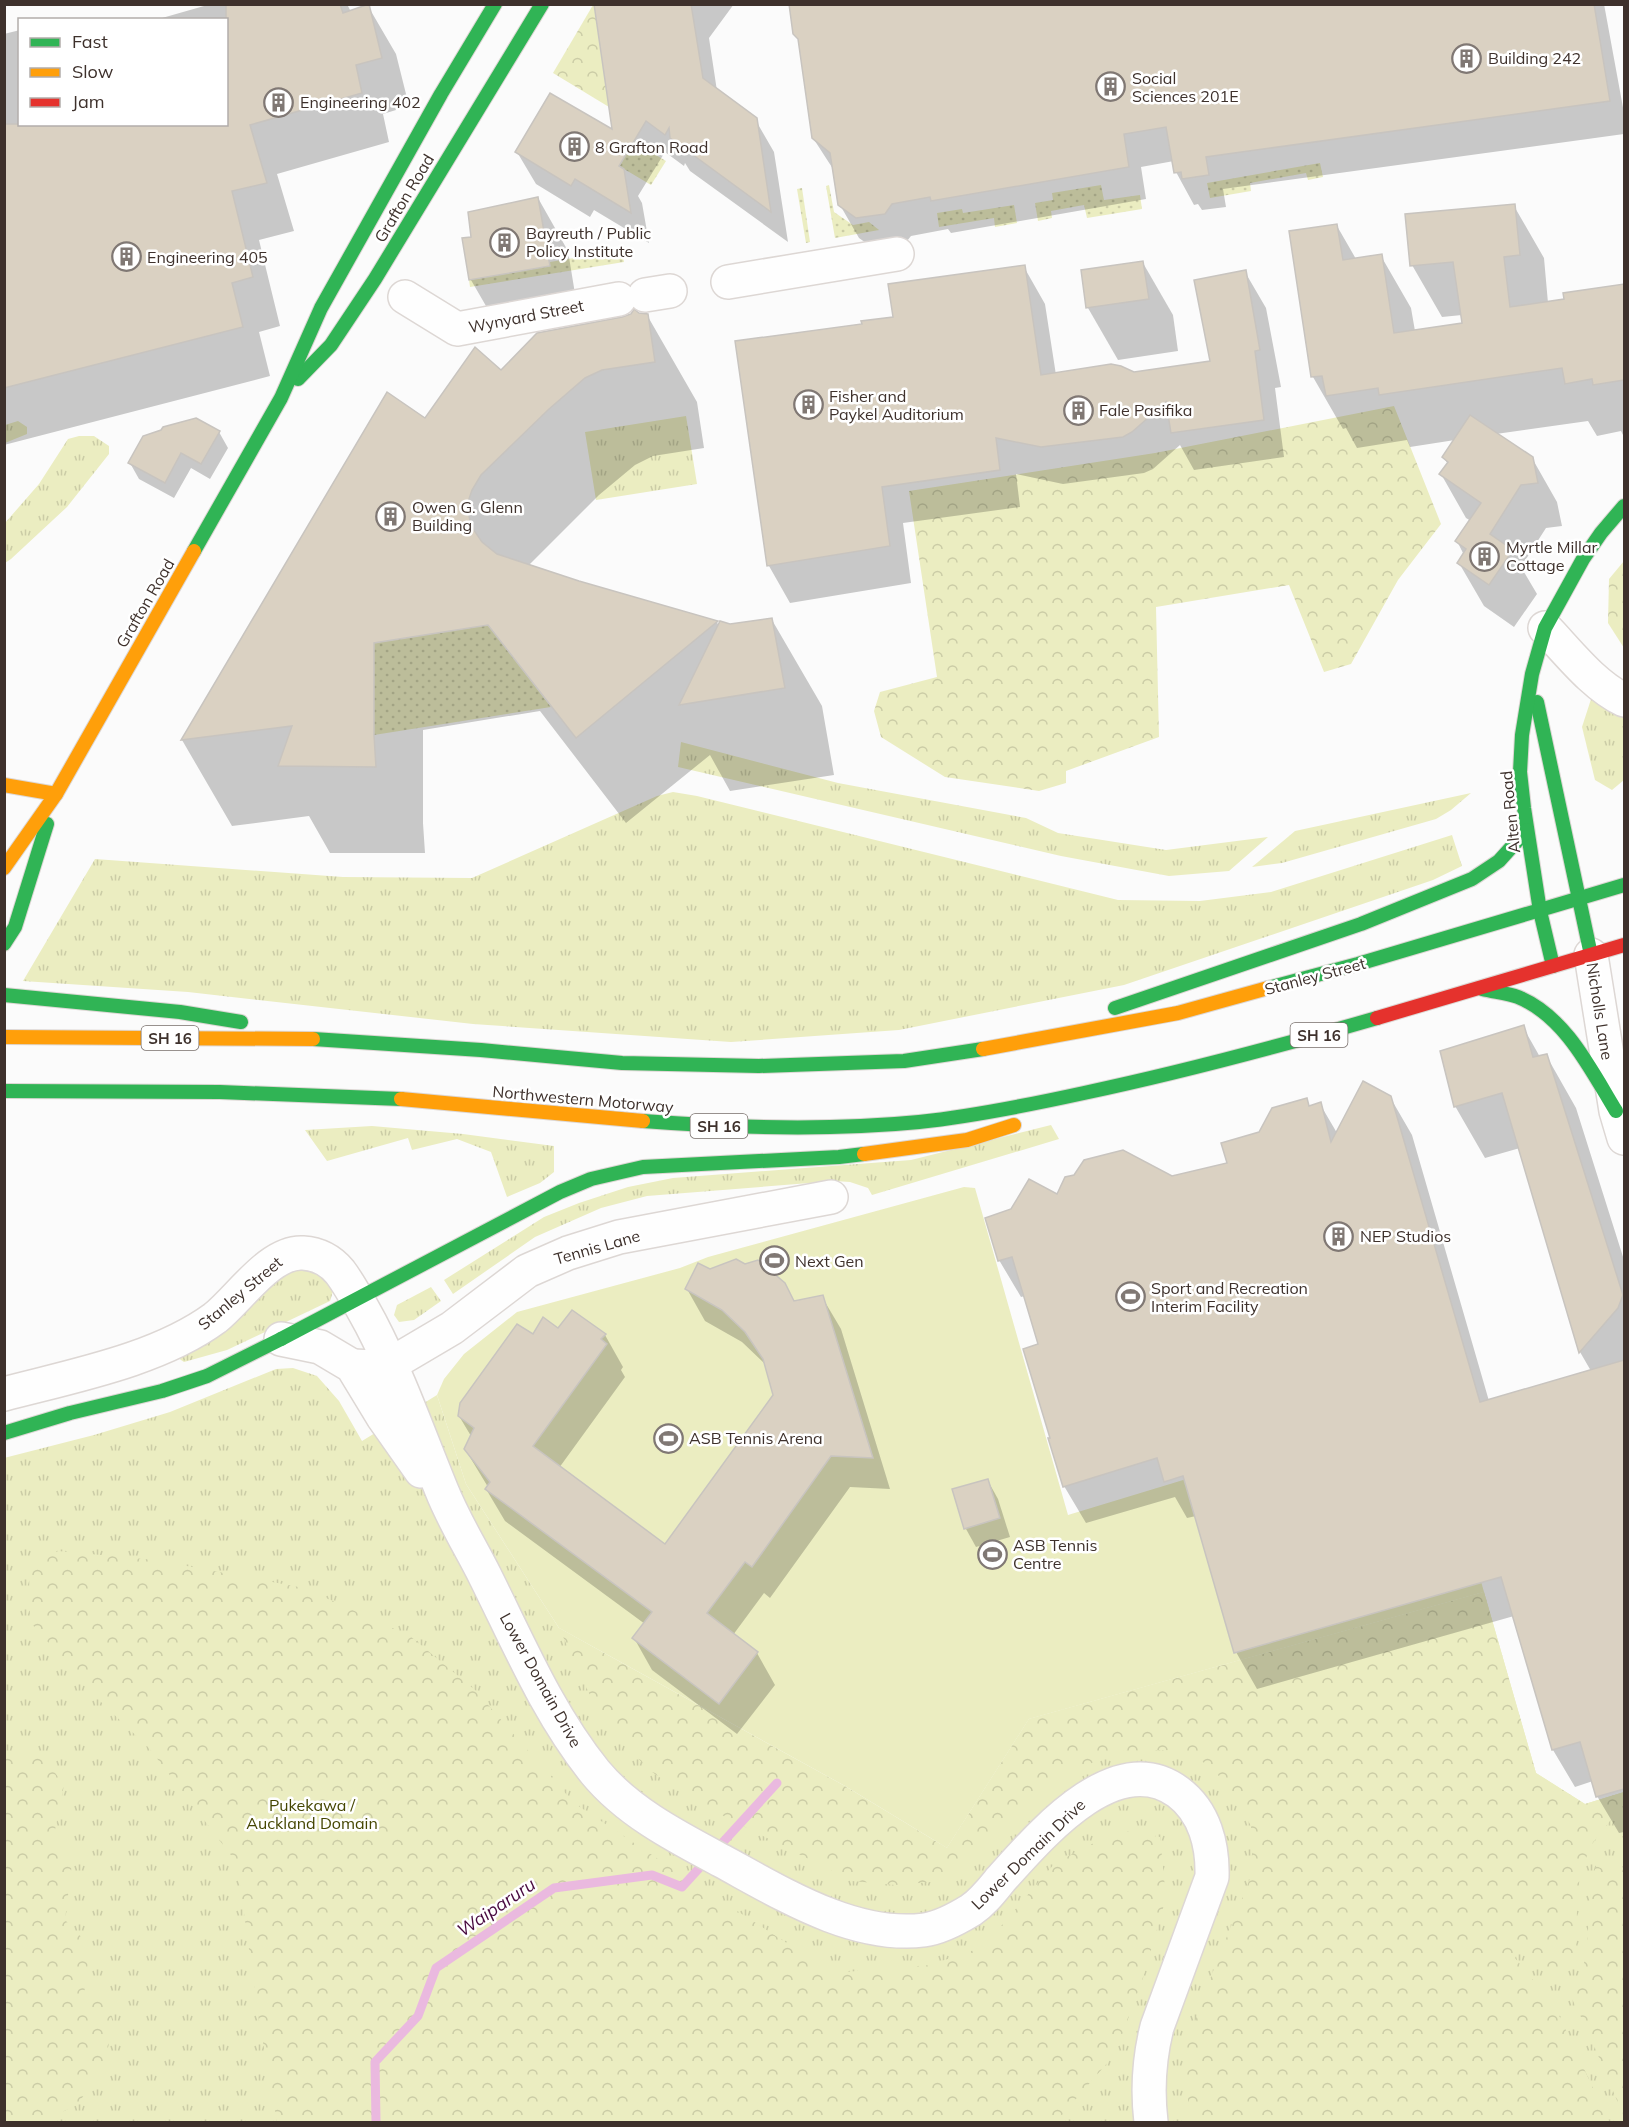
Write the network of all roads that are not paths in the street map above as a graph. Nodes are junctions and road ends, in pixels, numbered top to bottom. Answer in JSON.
{"nodes":[{"id":1,"x":495,"y":4,"type":"edge"},
{"id":2,"x":542,"y":4,"type":"edge"},
{"id":3,"x":897,"y":254,"type":"dead end"},
{"id":4,"x":728,"y":282,"type":"dead end"},
{"id":5,"x":645,"y":295,"type":"dead end"},
{"id":6,"x":405,"y":297,"type":"dead end"},
{"id":7,"x":280,"y":398,"type":"junction"},
{"id":8,"x":1624,"y":506,"type":"edge"},
{"id":9,"x":1545,"y":628,"type":"junction"},
{"id":10,"x":1532,"y":674,"type":"junction"},
{"id":11,"x":1624,"y":700,"type":"edge"},
{"id":12,"x":4,"y":785,"type":"edge"},
{"id":13,"x":56,"y":794,"type":"junction"},
{"id":14,"x":1527,"y":830,"type":"junction"},
{"id":15,"x":4,"y":868,"type":"edge"},
{"id":16,"x":1624,"y":885,"type":"edge"},
{"id":17,"x":1579,"y":899,"type":"junction"},
{"id":18,"x":1540,"y":911,"type":"junction"},
{"id":19,"x":4,"y":944,"type":"edge"},
{"id":20,"x":1624,"y":945,"type":"edge"},
{"id":21,"x":1591,"y":955,"type":"junction"},
{"id":22,"x":1552,"y":966,"type":"junction"},
{"id":23,"x":1481,"y":988,"type":"junction"},
{"id":24,"x":4,"y":995,"type":"edge"},
{"id":25,"x":4,"y":1037,"type":"edge"},
{"id":26,"x":335,"y":1039,"type":"junction"},
{"id":27,"x":1000,"y":1047,"type":"junction"},
{"id":28,"x":1155,"y":1078,"type":"junction"},
{"id":29,"x":4,"y":1091,"type":"edge"},
{"id":30,"x":1044,"y":1115,"type":"dead end"},
{"id":31,"x":1022,"y":1122,"type":"dead end"},
{"id":32,"x":1620,"y":1124,"type":"edge"},
{"id":33,"x":831,"y":1197,"type":"dead end"},
{"id":34,"x":358,"y":1300,"type":"junction"},
{"id":35,"x":281,"y":1339,"type":"junction"},
{"id":36,"x":391,"y":1364,"type":"junction"},
{"id":37,"x":352,"y":1366,"type":"junction"},
{"id":38,"x":4,"y":1394,"type":"edge"},
{"id":39,"x":374,"y":1400,"type":"junction"},
{"id":40,"x":4,"y":1433,"type":"edge"},
{"id":41,"x":444,"y":1497,"type":"junction"},
{"id":42,"x":1151,"y":2122,"type":"edge"}],
"edges":[{"from":1,"to":7,"type":"main road","name":"Grafton Road"},
{"from":2,"to":7,"type":"main road","name":"Grafton Road"},
{"from":3,"to":4,"type":"street"},
{"from":5,"to":6,"type":"street","name":"Wynyard Street"},
{"from":7,"to":13,"type":"main road","name":"Grafton Road"},
{"from":8,"to":9,"type":"main road","name":"Alten Road"},
{"from":9,"to":10,"type":"main road","name":"Alten Road"},
{"from":9,"to":11,"type":"street"},
{"from":10,"to":14,"type":"main road","name":"Alten Road"},
{"from":10,"to":17,"type":"main road","name":"Alten Road"},
{"from":12,"to":13,"type":"main road"},
{"from":13,"to":15,"type":"main road","name":"Grafton Road"},
{"from":13,"to":19,"type":"main road","name":"Grafton Road"},
{"from":14,"to":18,"type":"main road","name":"Alten Road"},
{"from":14,"to":27,"type":"main road"},
{"from":16,"to":17,"type":"main road","name":"Stanley Street","number":"SH 16"},
{"from":17,"to":18,"type":"main road","name":"Stanley Street","number":"SH 16"},
{"from":17,"to":21,"type":"main road","name":"Alten Road"},
{"from":18,"to":22,"type":"main road","name":"Alten Road"},
{"from":18,"to":27,"type":"main road","name":"Stanley Street","number":"SH 16"},
{"from":20,"to":21,"type":"main road","number":"SH 16"},
{"from":21,"to":22,"type":"main road","number":"SH 16"},
{"from":21,"to":32,"type":"street","name":"Nicholls Lane"},
{"from":22,"to":23,"type":"main road","number":"SH 16"},
{"from":23,"to":28,"type":"main road","number":"SH 16"},
{"from":23,"to":32,"type":"main road"},
{"from":24,"to":26,"type":"main road"},
{"from":25,"to":26,"type":"main road","number":"SH 16"},
{"from":26,"to":27,"type":"main road","number":"SH 16"},
{"from":28,"to":29,"type":"main road","name":"Northwestern Motorway","number":"SH 16"},
{"from":28,"to":30,"type":"main road"},
{"from":31,"to":34,"type":"main road"},
{"from":33,"to":36,"type":"street","name":"Tennis Lane"},
{"from":34,"to":35,"type":"main road"},
{"from":34,"to":36,"type":"street","name":"Lower Domain Drive"},
{"from":34,"to":38,"type":"street","name":"Stanley Street"},
{"from":35,"to":37,"type":"street","name":"Lower Domain Drive"},
{"from":35,"to":40,"type":"main road"},
{"from":36,"to":37,"type":"street","name":"Tennis Lane"},
{"from":36,"to":39,"type":"street"},
{"from":36,"to":41,"type":"street","name":"Lower Domain Drive"},
{"from":37,"to":39,"type":"street","name":"Lower Domain Drive"},
{"from":39,"to":41,"type":"street","name":"Lower Domain Drive"},
{"from":41,"to":42,"type":"street","name":"Lower Domain Drive"}]}
